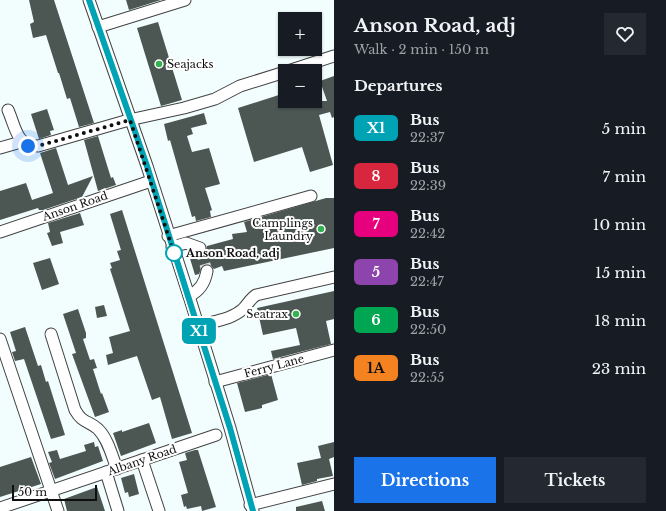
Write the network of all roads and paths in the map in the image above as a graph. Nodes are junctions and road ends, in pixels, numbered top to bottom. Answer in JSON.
{"nodes":[{"id":1,"x":89,"y":0,"type":"edge"},
{"id":2,"x":186,"y":0,"type":"edge"},
{"id":3,"x":98,"y":27,"type":"junction"},
{"id":4,"x":334,"y":56,"type":"edge"},
{"id":5,"x":308,"y":64,"type":"edge"},
{"id":6,"x":278,"y":74,"type":"edge"},
{"id":7,"x":8,"y":110,"type":"dead end"},
{"id":8,"x":130,"y":120,"type":"junction"},
{"id":9,"x":21,"y":142,"type":"junction"},
{"id":10,"x":0,"y":148,"type":"edge"},
{"id":11,"x":151,"y":181,"type":"junction"},
{"id":12,"x":311,"y":196,"type":"dead end"},
{"id":13,"x":0,"y":232,"type":"edge"},
{"id":14,"x":170,"y":241,"type":"junction"},
{"id":15,"x":200,"y":248,"type":"dead end"},
{"id":16,"x":207,"y":271,"type":"tunnel mouth"},
{"id":17,"x":334,"y":277,"type":"edge"},
{"id":18,"x":188,"y":296,"type":"junction"},
{"id":19,"x":198,"y":326,"type":"junction"},
{"id":20,"x":51,"y":334,"type":"dead end"},
{"id":21,"x":0,"y":339,"type":"edge"},
{"id":22,"x":334,"y":350,"type":"edge"},
{"id":23,"x":215,"y":382,"type":"junction"},
{"id":24,"x":216,"y":435,"type":"dead end"},
{"id":25,"x":142,"y":460,"type":"junction"},
{"id":26,"x":112,"y":470,"type":"junction"},
{"id":27,"x":334,"y":484,"type":"edge"},
{"id":28,"x":52,"y":491,"type":"junction"},
{"id":29,"x":0,"y":508,"type":"edge"},
{"id":30,"x":252,"y":508,"type":"edge"},
{"id":31,"x":58,"y":511,"type":"edge"},
{"id":32,"x":118,"y":511,"type":"edge"},
{"id":33,"x":159,"y":511,"type":"edge"}],
"edges":[{"from":1,"to":3,"type":"street"},
{"from":2,"to":3,"type":"street"},
{"from":3,"to":8,"type":"street"},
{"from":4,"to":5,"type":"street"},
{"from":6,"to":8,"type":"street"},
{"from":7,"to":9,"type":"street"},
{"from":8,"to":9,"type":"street"},
{"from":8,"to":11,"type":"street"},
{"from":9,"to":10,"type":"street"},
{"from":11,"to":13,"type":"street","name":"Anson Road"},
{"from":11,"to":14,"type":"street"},
{"from":12,"to":14,"type":"street"},
{"from":14,"to":15,"type":"street"},
{"from":14,"to":18,"type":"street"},
{"from":16,"to":18,"type":"street"},
{"from":17,"to":19,"type":"street"},
{"from":18,"to":19,"type":"street"},
{"from":19,"to":23,"type":"street"},
{"from":20,"to":26,"type":"street"},
{"from":21,"to":28,"type":"street"},
{"from":22,"to":23,"type":"street","name":"Ferry Lane"},
{"from":23,"to":30,"type":"street"},
{"from":24,"to":25,"type":"street","name":"Albany Road"},
{"from":25,"to":26,"type":"street","name":"Albany Road"},
{"from":25,"to":33,"type":"street"},
{"from":26,"to":28,"type":"street","name":"Albany Road"},
{"from":26,"to":32,"type":"street"},
{"from":27,"to":30,"type":"street"},
{"from":28,"to":29,"type":"street","name":"Albany Road"},
{"from":28,"to":31,"type":"street"}]}
